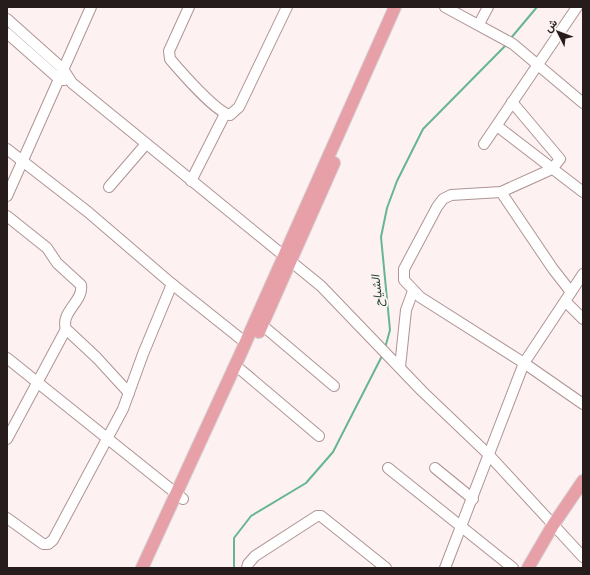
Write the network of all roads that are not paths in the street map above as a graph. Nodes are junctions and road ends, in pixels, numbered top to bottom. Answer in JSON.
{"nodes":[{"id":1,"x":91,"y":7,"type":"edge"},
{"id":2,"x":189,"y":7,"type":"edge"},
{"id":3,"x":287,"y":7,"type":"edge"},
{"id":4,"x":395,"y":7,"type":"edge"},
{"id":5,"x":402,"y":7,"type":"edge"},
{"id":6,"x":445,"y":7,"type":"edge"},
{"id":7,"x":488,"y":7,"type":"edge"},
{"id":8,"x":577,"y":7,"type":"edge"},
{"id":9,"x":7,"y":19,"type":"edge"},
{"id":10,"x":479,"y":24,"type":"junction"},
{"id":11,"x":9,"y":39,"type":"edge"},
{"id":12,"x":538,"y":66,"type":"junction"},
{"id":13,"x":61,"y":74,"type":"junction"},
{"id":14,"x":512,"y":102,"type":"junction"},
{"id":15,"x":583,"y":103,"type":"edge"},
{"id":16,"x":226,"y":114,"type":"junction"},
{"id":17,"x":497,"y":126,"type":"junction"},
{"id":18,"x":146,"y":144,"type":"junction"},
{"id":19,"x":484,"y":144,"type":"dead end"},
{"id":20,"x":7,"y":149,"type":"edge"},
{"id":21,"x":23,"y":162,"type":"junction"},
{"id":22,"x":552,"y":169,"type":"junction"},
{"id":23,"x":192,"y":181,"type":"junction"},
{"id":24,"x":109,"y":187,"type":"dead end"},
{"id":25,"x":500,"y":192,"type":"junction"},
{"id":26,"x":583,"y":192,"type":"edge"},
{"id":27,"x":7,"y":196,"type":"edge"},
{"id":28,"x":7,"y":216,"type":"edge"},
{"id":29,"x":287,"y":259,"type":"junction"},
{"id":30,"x":583,"y":274,"type":"edge"},
{"id":31,"x":172,"y":284,"type":"junction"},
{"id":32,"x":413,"y":291,"type":"junction"},
{"id":33,"x":572,"y":292,"type":"junction"},
{"id":34,"x":566,"y":302,"type":"junction"},
{"id":35,"x":583,"y":319,"type":"edge"},
{"id":36,"x":262,"y":325,"type":"junction"},
{"id":37,"x":66,"y":329,"type":"junction"},
{"id":38,"x":246,"y":343,"type":"junction"},
{"id":39,"x":7,"y":358,"type":"edge"},
{"id":40,"x":524,"y":363,"type":"junction"},
{"id":41,"x":400,"y":367,"type":"junction"},
{"id":42,"x":241,"y":370,"type":"junction"},
{"id":43,"x":36,"y":381,"type":"junction"},
{"id":44,"x":334,"y":386,"type":"dead end"},
{"id":45,"x":129,"y":393,"type":"junction"},
{"id":46,"x":583,"y":404,"type":"edge"},
{"id":47,"x":319,"y":436,"type":"dead end"},
{"id":48,"x":7,"y":439,"type":"edge"},
{"id":49,"x":107,"y":439,"type":"junction"},
{"id":50,"x":488,"y":454,"type":"junction"},
{"id":51,"x":388,"y":468,"type":"dead end"},
{"id":52,"x":435,"y":468,"type":"dead end"},
{"id":53,"x":583,"y":481,"type":"edge"},
{"id":54,"x":180,"y":496,"type":"junction"},
{"id":55,"x":473,"y":499,"type":"junction"},
{"id":56,"x":7,"y":518,"type":"edge"},
{"id":57,"x":553,"y":525,"type":"junction"},
{"id":58,"x":462,"y":528,"type":"junction"},
{"id":59,"x":583,"y":557,"type":"edge"},
{"id":60,"x":142,"y":568,"type":"edge"},
{"id":61,"x":151,"y":568,"type":"edge"},
{"id":62,"x":247,"y":568,"type":"edge"},
{"id":63,"x":386,"y":568,"type":"edge"},
{"id":64,"x":444,"y":568,"type":"edge"},
{"id":65,"x":513,"y":568,"type":"edge"},
{"id":66,"x":528,"y":568,"type":"edge"}],
"edges":[{"from":1,"to":13,"type":"street"},
{"from":2,"to":16,"type":"street"},
{"from":3,"to":16,"type":"street"},
{"from":4,"to":29,"type":"main road"},
{"from":5,"to":29,"type":"main road"},
{"from":6,"to":10,"type":"street"},
{"from":7,"to":10,"type":"street"},
{"from":8,"to":12,"type":"street"},
{"from":9,"to":13,"type":"street"},
{"from":10,"to":12,"type":"street"},
{"from":11,"to":13,"type":"street"},
{"from":12,"to":14,"type":"street"},
{"from":12,"to":15,"type":"street"},
{"from":13,"to":18,"type":"street"},
{"from":13,"to":21,"type":"street"},
{"from":14,"to":17,"type":"street"},
{"from":14,"to":22,"type":"street"},
{"from":16,"to":23,"type":"street"},
{"from":17,"to":19,"type":"street"},
{"from":17,"to":22,"type":"street"},
{"from":18,"to":23,"type":"street"},
{"from":18,"to":24,"type":"street"},
{"from":20,"to":21,"type":"street"},
{"from":21,"to":27,"type":"street"},
{"from":21,"to":31,"type":"street"},
{"from":22,"to":25,"type":"street"},
{"from":22,"to":26,"type":"street"},
{"from":23,"to":29,"type":"street"},
{"from":25,"to":32,"type":"street"},
{"from":25,"to":33,"type":"street"},
{"from":28,"to":37,"type":"street"},
{"from":29,"to":36,"type":"main road"},
{"from":29,"to":38,"type":"main road"},
{"from":29,"to":41,"type":"street"},
{"from":30,"to":33,"type":"street"},
{"from":31,"to":38,"type":"street"},
{"from":31,"to":45,"type":"street"},
{"from":32,"to":40,"type":"street"},
{"from":32,"to":41,"type":"street"},
{"from":33,"to":34,"type":"street"},
{"from":34,"to":35,"type":"street"},
{"from":34,"to":40,"type":"street"},
{"from":36,"to":42,"type":"main road"},
{"from":36,"to":44,"type":"street"},
{"from":37,"to":43,"type":"street"},
{"from":37,"to":45,"type":"street"},
{"from":38,"to":54,"type":"main road"},
{"from":39,"to":43,"type":"street"},
{"from":40,"to":46,"type":"street"},
{"from":40,"to":50,"type":"street"},
{"from":41,"to":50,"type":"street"},
{"from":42,"to":47,"type":"street"},
{"from":42,"to":54,"type":"main road"},
{"from":43,"to":48,"type":"street"},
{"from":43,"to":49,"type":"street"},
{"from":45,"to":49,"type":"street"},
{"from":49,"to":54,"type":"street"},
{"from":49,"to":56,"type":"street"},
{"from":50,"to":55,"type":"street"},
{"from":50,"to":57,"type":"street"},
{"from":51,"to":58,"type":"street"},
{"from":52,"to":55,"type":"street"},
{"from":53,"to":57,"type":"main road"},
{"from":54,"to":60,"type":"main road"},
{"from":54,"to":61,"type":"main road"},
{"from":55,"to":58,"type":"street"},
{"from":57,"to":59,"type":"street"},
{"from":57,"to":66,"type":"main road"},
{"from":58,"to":64,"type":"street"},
{"from":58,"to":65,"type":"street"},
{"from":62,"to":63,"type":"street"}]}
